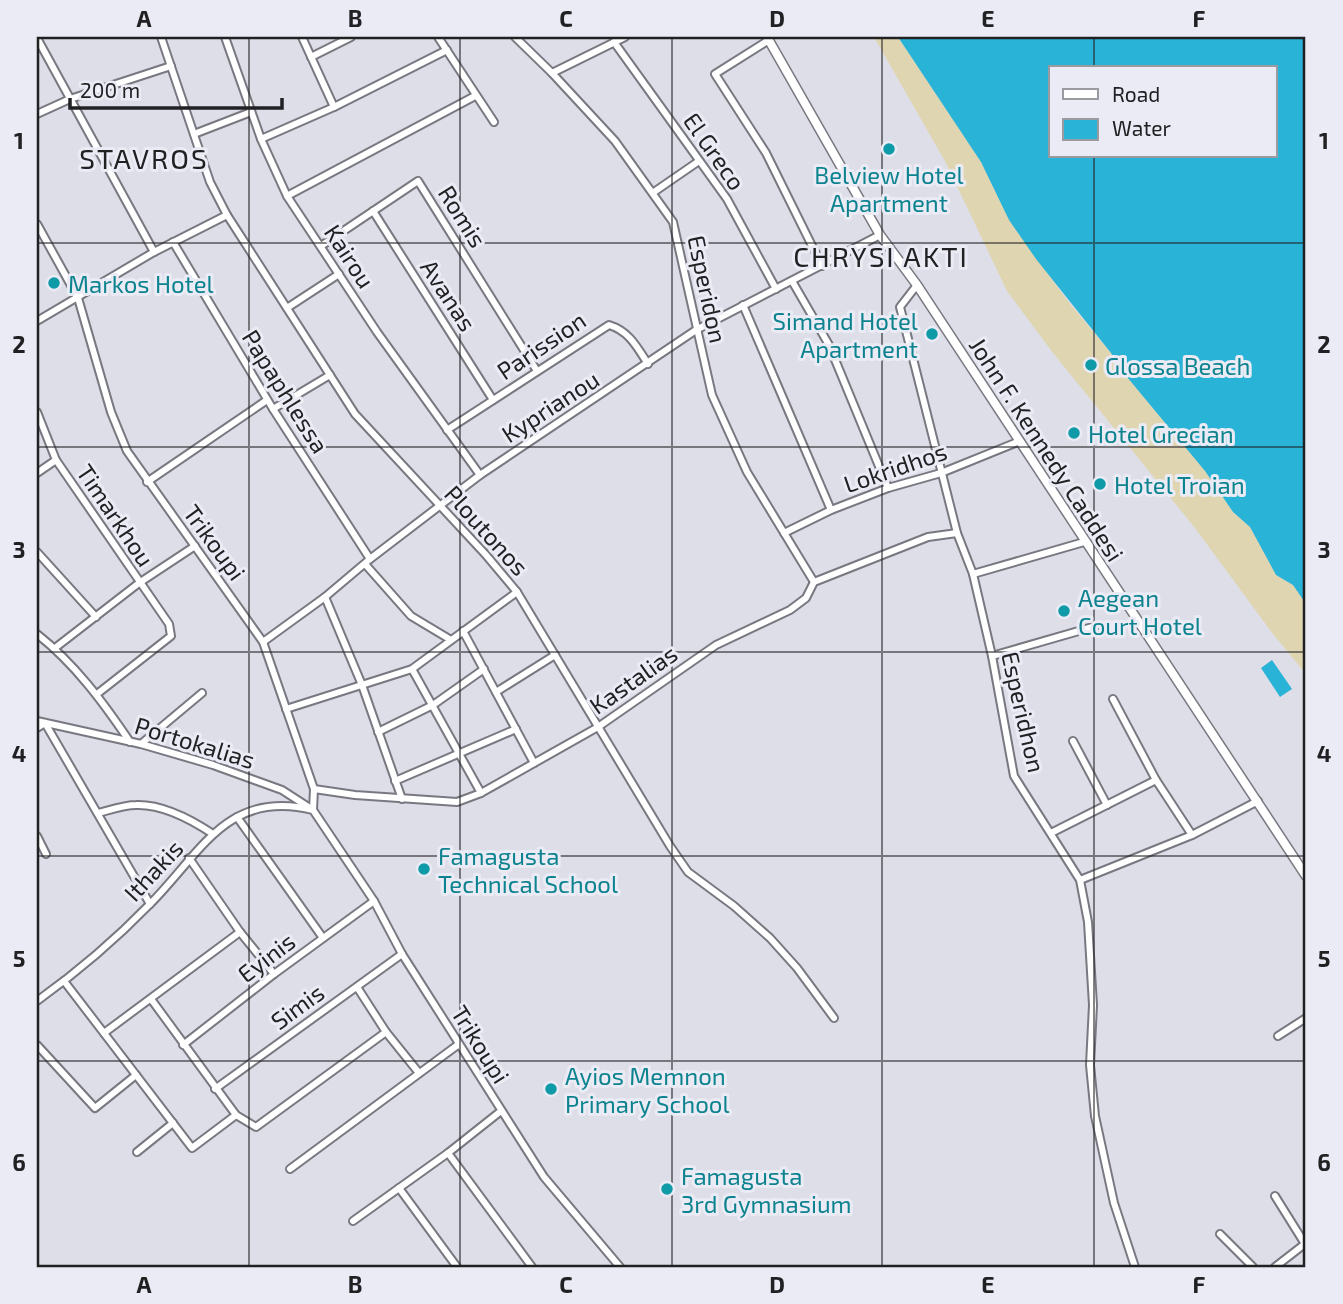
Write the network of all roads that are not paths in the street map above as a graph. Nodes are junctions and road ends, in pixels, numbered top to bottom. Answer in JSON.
{"nodes":[{"id":1,"x":161,"y":37,"type":"edge"},
{"id":2,"x":225,"y":37,"type":"edge"},
{"id":3,"x":302,"y":37,"type":"edge"},
{"id":4,"x":351,"y":37,"type":"edge"},
{"id":5,"x":438,"y":37,"type":"edge"},
{"id":6,"x":515,"y":37,"type":"edge"},
{"id":7,"x":625,"y":37,"type":"edge"},
{"id":8,"x":37,"y":38,"type":"edge"},
{"id":9,"x":768,"y":38,"type":"edge"},
{"id":10,"x":614,"y":42,"type":"junction"},
{"id":11,"x":447,"y":50,"type":"junction"},
{"id":12,"x":311,"y":57,"type":"junction"},
{"id":13,"x":171,"y":66,"type":"junction"},
{"id":14,"x":552,"y":73,"type":"junction"},
{"id":15,"x":475,"y":96,"type":"junction"},
{"id":16,"x":70,"y":99,"type":"junction"},
{"id":17,"x":334,"y":107,"type":"junction"},
{"id":18,"x":251,"y":112,"type":"junction"},
{"id":19,"x":37,"y":114,"type":"edge"},
{"id":20,"x":494,"y":122,"type":"dead end"},
{"id":21,"x":194,"y":134,"type":"junction"},
{"id":22,"x":261,"y":139,"type":"junction"},
{"id":23,"x":699,"y":160,"type":"junction"},
{"id":24,"x":654,"y":192,"type":"junction"},
{"id":25,"x":287,"y":196,"type":"junction"},
{"id":26,"x":373,"y":211,"type":"junction"},
{"id":27,"x":227,"y":215,"type":"junction"},
{"id":28,"x":37,"y":224,"type":"edge"},
{"id":29,"x":880,"y":235,"type":"junction"},
{"id":30,"x":173,"y":242,"type":"junction"},
{"id":31,"x":321,"y":246,"type":"junction"},
{"id":32,"x":154,"y":252,"type":"junction"},
{"id":33,"x":822,"y":266,"type":"junction"},
{"id":34,"x":339,"y":274,"type":"junction"},
{"id":35,"x":792,"y":281,"type":"junction"},
{"id":36,"x":917,"y":285,"type":"junction"},
{"id":37,"x":776,"y":289,"type":"junction"},
{"id":38,"x":78,"y":298,"type":"junction"},
{"id":39,"x":743,"y":305,"type":"junction"},
{"id":40,"x":287,"y":308,"type":"junction"},
{"id":41,"x":37,"y":321,"type":"edge"},
{"id":42,"x":696,"y":330,"type":"junction"},
{"id":43,"x":648,"y":364,"type":"junction"},
{"id":44,"x":537,"y":371,"type":"junction"},
{"id":45,"x":330,"y":375,"type":"junction"},
{"id":46,"x":268,"y":400,"type":"junction"},
{"id":47,"x":494,"y":400,"type":"junction"},
{"id":48,"x":273,"y":409,"type":"junction"},
{"id":49,"x":37,"y":412,"type":"edge"},
{"id":50,"x":447,"y":430,"type":"junction"},
{"id":51,"x":1020,"y":441,"type":"junction"},
{"id":52,"x":56,"y":460,"type":"junction"},
{"id":53,"x":37,"y":473,"type":"edge"},
{"id":54,"x":941,"y":473,"type":"junction"},
{"id":55,"x":480,"y":475,"type":"junction"},
{"id":56,"x":148,"y":482,"type":"junction"},
{"id":57,"x":888,"y":488,"type":"junction"},
{"id":58,"x":439,"y":506,"type":"junction"},
{"id":59,"x":831,"y":510,"type":"junction"},
{"id":60,"x":784,"y":533,"type":"junction"},
{"id":61,"x":957,"y":533,"type":"junction"},
{"id":62,"x":1084,"y":542,"type":"junction"},
{"id":63,"x":195,"y":545,"type":"junction"},
{"id":64,"x":37,"y":552,"type":"edge"},
{"id":65,"x":367,"y":561,"type":"junction"},
{"id":66,"x":973,"y":574,"type":"junction"},
{"id":67,"x":139,"y":583,"type":"junction"},
{"id":68,"x":814,"y":583,"type":"junction"},
{"id":69,"x":517,"y":592,"type":"junction"},
{"id":70,"x":325,"y":597,"type":"junction"},
{"id":71,"x":96,"y":617,"type":"junction"},
{"id":72,"x":1096,"y":626,"type":"dead end"},
{"id":73,"x":463,"y":631,"type":"junction"},
{"id":74,"x":37,"y":634,"type":"edge"},
{"id":75,"x":451,"y":640,"type":"junction"},
{"id":76,"x":263,"y":642,"type":"junction"},
{"id":77,"x":55,"y":648,"type":"junction"},
{"id":78,"x":555,"y":655,"type":"junction"},
{"id":79,"x":992,"y":656,"type":"junction"},
{"id":80,"x":412,"y":669,"type":"junction"},
{"id":81,"x":484,"y":669,"type":"junction"},
{"id":82,"x":362,"y":685,"type":"junction"},
{"id":83,"x":496,"y":692,"type":"junction"},
{"id":84,"x":201,"y":693,"type":"dead end"},
{"id":85,"x":97,"y":694,"type":"junction"},
{"id":86,"x":1113,"y":699,"type":"dead end"},
{"id":87,"x":433,"y":705,"type":"junction"},
{"id":88,"x":286,"y":709,"type":"junction"},
{"id":89,"x":37,"y":721,"type":"edge"},
{"id":90,"x":45,"y":723,"type":"junction"},
{"id":91,"x":598,"y":727,"type":"junction"},
{"id":92,"x":37,"y":728,"type":"edge"},
{"id":93,"x":516,"y":729,"type":"junction"},
{"id":94,"x":378,"y":732,"type":"junction"},
{"id":95,"x":1073,"y":741,"type":"dead end"},
{"id":96,"x":130,"y":742,"type":"junction"},
{"id":97,"x":141,"y":744,"type":"junction"},
{"id":98,"x":460,"y":754,"type":"junction"},
{"id":99,"x":534,"y":763,"type":"junction"},
{"id":100,"x":1156,"y":780,"type":"junction"},
{"id":101,"x":395,"y":781,"type":"junction"},
{"id":102,"x":314,"y":789,"type":"junction"},
{"id":103,"x":481,"y":793,"type":"junction"},
{"id":104,"x":402,"y":799,"type":"junction"},
{"id":105,"x":1258,"y":801,"type":"junction"},
{"id":106,"x":1107,"y":805,"type":"junction"},
{"id":107,"x":313,"y":810,"type":"junction"},
{"id":108,"x":98,"y":813,"type":"junction"},
{"id":109,"x":237,"y":817,"type":"junction"},
{"id":110,"x":327,"y":829,"type":"joint"},
{"id":111,"x":1051,"y":833,"type":"junction"},
{"id":112,"x":213,"y":834,"type":"junction"},
{"id":113,"x":1192,"y":835,"type":"junction"},
{"id":114,"x":37,"y":836,"type":"edge"},
{"id":115,"x":46,"y":853,"type":"dead end"},
{"id":116,"x":189,"y":858,"type":"junction"},
{"id":117,"x":1306,"y":876,"type":"edge"},
{"id":118,"x":1080,"y":880,"type":"junction"},
{"id":119,"x":374,"y":901,"type":"junction"},
{"id":120,"x":150,"y":904,"type":"junction"},
{"id":121,"x":240,"y":932,"type":"junction"},
{"id":122,"x":323,"y":938,"type":"junction"},
{"id":123,"x":402,"y":954,"type":"junction"},
{"id":124,"x":274,"y":974,"type":"junction"},
{"id":125,"x":64,"y":981,"type":"junction"},
{"id":126,"x":357,"y":987,"type":"junction"},
{"id":127,"x":151,"y":999,"type":"junction"},
{"id":128,"x":37,"y":1001,"type":"edge"},
{"id":129,"x":834,"y":1018,"type":"dead end"},
{"id":130,"x":1306,"y":1018,"type":"edge"},
{"id":131,"x":104,"y":1032,"type":"junction"},
{"id":132,"x":386,"y":1032,"type":"junction"},
{"id":133,"x":1278,"y":1036,"type":"dead end"},
{"id":134,"x":460,"y":1044,"type":"junction"},
{"id":135,"x":37,"y":1045,"type":"edge"},
{"id":136,"x":183,"y":1045,"type":"junction"},
{"id":137,"x":419,"y":1073,"type":"junction"},
{"id":138,"x":136,"y":1075,"type":"junction"},
{"id":139,"x":215,"y":1089,"type":"junction"},
{"id":140,"x":501,"y":1111,"type":"junction"},
{"id":141,"x":236,"y":1115,"type":"junction"},
{"id":142,"x":173,"y":1123,"type":"junction"},
{"id":143,"x":136,"y":1152,"type":"dead end"},
{"id":144,"x":448,"y":1153,"type":"junction"},
{"id":145,"x":290,"y":1169,"type":"dead end"},
{"id":146,"x":400,"y":1188,"type":"junction"},
{"id":147,"x":1275,"y":1196,"type":"dead end"},
{"id":148,"x":353,"y":1221,"type":"dead end"},
{"id":149,"x":1220,"y":1234,"type":"dead end"},
{"id":150,"x":1306,"y":1244,"type":"edge"},
{"id":151,"x":457,"y":1267,"type":"edge"},
{"id":152,"x":532,"y":1267,"type":"edge"},
{"id":153,"x":620,"y":1267,"type":"edge"},
{"id":154,"x":1135,"y":1267,"type":"edge"},
{"id":155,"x":1253,"y":1267,"type":"edge"},
{"id":156,"x":1275,"y":1267,"type":"edge"}],
"edges":[{"from":1,"to":13,"type":"street","name":"Ploutonos"},
{"from":2,"to":18,"type":"street","name":"Kairou"},
{"from":3,"to":12,"type":"street"},
{"from":4,"to":12,"type":"street"},
{"from":5,"to":11,"type":"street"},
{"from":6,"to":14,"type":"street","name":"Esperidon"},
{"from":7,"to":10,"type":"street"},
{"from":8,"to":16,"type":"street"},
{"from":9,"to":29,"type":"street","name":"John F. Kennedy Caddesi"},
{"from":9,"to":33,"type":"street"},
{"from":10,"to":14,"type":"street"},
{"from":10,"to":23,"type":"street","name":"El Greco"},
{"from":11,"to":15,"type":"street"},
{"from":11,"to":17,"type":"street"},
{"from":12,"to":17,"type":"street"},
{"from":13,"to":16,"type":"street"},
{"from":13,"to":21,"type":"street","name":"Ploutonos"},
{"from":14,"to":24,"type":"street","name":"Esperidon"},
{"from":15,"to":20,"type":"street"},
{"from":15,"to":25,"type":"street"},
{"from":16,"to":19,"type":"street"},
{"from":16,"to":32,"type":"street"},
{"from":17,"to":22,"type":"street"},
{"from":18,"to":21,"type":"street"},
{"from":18,"to":22,"type":"street","name":"Kairou"},
{"from":21,"to":27,"type":"street","name":"Ploutonos"},
{"from":22,"to":25,"type":"street","name":"Kairou"},
{"from":23,"to":24,"type":"street"},
{"from":23,"to":37,"type":"street","name":"El Greco"},
{"from":24,"to":42,"type":"street","name":"Esperidon"},
{"from":25,"to":31,"type":"street","name":"Kairou"},
{"from":26,"to":31,"type":"street","name":"Romis"},
{"from":26,"to":44,"type":"street","name":"Romis"},
{"from":26,"to":47,"type":"street","name":"Avanas"},
{"from":27,"to":30,"type":"street"},
{"from":27,"to":40,"type":"street","name":"Ploutonos"},
{"from":28,"to":38,"type":"street","name":"Trikoupi"},
{"from":29,"to":33,"type":"street","name":"Kyprianou"},
{"from":29,"to":36,"type":"street","name":"John F. Kennedy Caddesi"},
{"from":30,"to":32,"type":"street"},
{"from":30,"to":46,"type":"street","name":"Papaphlessa"},
{"from":31,"to":34,"type":"street","name":"Kairou"},
{"from":32,"to":38,"type":"street"},
{"from":33,"to":35,"type":"street","name":"Kyprianou"},
{"from":34,"to":40,"type":"street"},
{"from":34,"to":50,"type":"street","name":"Kairou"},
{"from":35,"to":37,"type":"street","name":"Kyprianou"},
{"from":35,"to":57,"type":"street"},
{"from":36,"to":51,"type":"street","name":"John F. Kennedy Caddesi"},
{"from":36,"to":54,"type":"street","name":"Esperidhon"},
{"from":37,"to":39,"type":"street","name":"Kyprianou"},
{"from":38,"to":41,"type":"street"},
{"from":38,"to":56,"type":"street","name":"Trikoupi"},
{"from":39,"to":42,"type":"street","name":"Kyprianou"},
{"from":39,"to":59,"type":"street"},
{"from":40,"to":45,"type":"street","name":"Ploutonos"},
{"from":42,"to":43,"type":"street","name":"Kyprianou"},
{"from":42,"to":60,"type":"street","name":"Esperidon"},
{"from":43,"to":44,"type":"street","name":"Parission"},
{"from":43,"to":55,"type":"street","name":"Kyprianou"},
{"from":44,"to":47,"type":"street","name":"Parission"},
{"from":45,"to":48,"type":"street"},
{"from":45,"to":58,"type":"street","name":"Ploutonos"},
{"from":46,"to":48,"type":"street","name":"Papaphlessa"},
{"from":46,"to":56,"type":"street"},
{"from":47,"to":50,"type":"street","name":"Parission"},
{"from":48,"to":65,"type":"street","name":"Papaphlessa"},
{"from":49,"to":52,"type":"street","name":"Timarkhou"},
{"from":50,"to":55,"type":"street","name":"Kairou"},
{"from":51,"to":54,"type":"street","name":"Lokridhos"},
{"from":51,"to":62,"type":"street","name":"John F. Kennedy Caddesi"},
{"from":52,"to":53,"type":"street"},
{"from":52,"to":67,"type":"street","name":"Timarkhou"},
{"from":54,"to":57,"type":"street","name":"Lokridhos"},
{"from":54,"to":61,"type":"street","name":"Esperidhon"},
{"from":55,"to":58,"type":"street","name":"Kyprianou"},
{"from":56,"to":63,"type":"street","name":"Trikoupi"},
{"from":57,"to":59,"type":"street","name":"Lokridhos"},
{"from":58,"to":65,"type":"street","name":"Kyprianou"},
{"from":58,"to":69,"type":"street","name":"Ploutonos"},
{"from":59,"to":60,"type":"street","name":"Lokridhos"},
{"from":60,"to":68,"type":"street","name":"Esperidon"},
{"from":61,"to":66,"type":"street","name":"Esperidhon"},
{"from":61,"to":68,"type":"street","name":"Kastalias"},
{"from":62,"to":66,"type":"street"},
{"from":62,"to":105,"type":"street","name":"John F. Kennedy Caddesi"},
{"from":63,"to":67,"type":"street"},
{"from":63,"to":76,"type":"street","name":"Trikoupi"},
{"from":64,"to":71,"type":"street"},
{"from":65,"to":70,"type":"street","name":"Kyprianou"},
{"from":65,"to":75,"type":"street","name":"Papaphlessa"},
{"from":66,"to":79,"type":"street","name":"Esperidhon"},
{"from":67,"to":71,"type":"street"},
{"from":67,"to":85,"type":"street","name":"Timarkhou"},
{"from":68,"to":91,"type":"street","name":"Kastalias"},
{"from":69,"to":73,"type":"street"},
{"from":69,"to":78,"type":"street","name":"Ploutonos"},
{"from":70,"to":76,"type":"street","name":"Kyprianou"},
{"from":70,"to":82,"type":"street"},
{"from":71,"to":77,"type":"street"},
{"from":72,"to":79,"type":"street"},
{"from":73,"to":75,"type":"street"},
{"from":73,"to":81,"type":"street"},
{"from":74,"to":77,"type":"street"},
{"from":75,"to":80,"type":"street"},
{"from":76,"to":88,"type":"street","name":"Trikoupi"},
{"from":77,"to":85,"type":"street"},
{"from":78,"to":83,"type":"street"},
{"from":78,"to":91,"type":"street","name":"Ploutonos"},
{"from":79,"to":111,"type":"street","name":"Esperidhon"},
{"from":80,"to":82,"type":"street"},
{"from":80,"to":87,"type":"street"},
{"from":81,"to":83,"type":"street"},
{"from":81,"to":87,"type":"street"},
{"from":82,"to":88,"type":"street"},
{"from":82,"to":94,"type":"street"},
{"from":83,"to":93,"type":"street"},
{"from":84,"to":97,"type":"street"},
{"from":85,"to":96,"type":"street"},
{"from":86,"to":100,"type":"street"},
{"from":87,"to":94,"type":"street"},
{"from":87,"to":98,"type":"street"},
{"from":88,"to":102,"type":"street","name":"Trikoupi"},
{"from":89,"to":90,"type":"street","name":"Portokalias"},
{"from":90,"to":92,"type":"street"},
{"from":90,"to":96,"type":"street","name":"Portokalias"},
{"from":90,"to":108,"type":"street"},
{"from":91,"to":99,"type":"street","name":"Kastalias"},
{"from":91,"to":129,"type":"street","name":"Ploutonos"},
{"from":93,"to":98,"type":"street"},
{"from":93,"to":99,"type":"street"},
{"from":94,"to":101,"type":"street"},
{"from":95,"to":106,"type":"street"},
{"from":96,"to":97,"type":"street","name":"Portokalias"},
{"from":97,"to":107,"type":"street","name":"Portokalias"},
{"from":98,"to":101,"type":"street"},
{"from":98,"to":103,"type":"street"},
{"from":99,"to":103,"type":"street","name":"Kastalias"},
{"from":100,"to":106,"type":"street"},
{"from":100,"to":113,"type":"street"},
{"from":101,"to":104,"type":"street"},
{"from":102,"to":104,"type":"street","name":"Kastalias"},
{"from":102,"to":107,"type":"street","name":"Trikoupi"},
{"from":103,"to":104,"type":"street","name":"Kastalias"},
{"from":105,"to":113,"type":"street"},
{"from":105,"to":117,"type":"street","name":"John F. Kennedy Caddesi"},
{"from":106,"to":111,"type":"street"},
{"from":107,"to":109,"type":"street","name":"Ithakis"},
{"from":107,"to":110,"type":"street","name":"Portokalias"},
{"from":108,"to":112,"type":"street"},
{"from":108,"to":120,"type":"street"},
{"from":109,"to":112,"type":"street","name":"Ithakis"},
{"from":109,"to":122,"type":"street"},
{"from":110,"to":119,"type":"street","name":"Trikoupi"},
{"from":111,"to":118,"type":"street","name":"Esperidhon"},
{"from":112,"to":116,"type":"street","name":"Ithakis"},
{"from":113,"to":118,"type":"street"},
{"from":114,"to":115,"type":"street"},
{"from":116,"to":120,"type":"street","name":"Ithakis"},
{"from":116,"to":121,"type":"street"},
{"from":118,"to":154,"type":"street","name":"Esperidhon"},
{"from":119,"to":122,"type":"street","name":"Eyinis"},
{"from":119,"to":123,"type":"street","name":"Trikoupi"},
{"from":120,"to":125,"type":"street","name":"Ithakis"},
{"from":121,"to":124,"type":"street"},
{"from":121,"to":127,"type":"street"},
{"from":122,"to":124,"type":"street","name":"Eyinis"},
{"from":123,"to":126,"type":"street","name":"Simis"},
{"from":123,"to":134,"type":"street","name":"Trikoupi"},
{"from":124,"to":136,"type":"street","name":"Eyinis"},
{"from":125,"to":128,"type":"street","name":"Ithakis"},
{"from":125,"to":131,"type":"street"},
{"from":126,"to":132,"type":"street"},
{"from":126,"to":139,"type":"street","name":"Simis"},
{"from":127,"to":131,"type":"street"},
{"from":127,"to":136,"type":"street"},
{"from":130,"to":133,"type":"street"},
{"from":131,"to":138,"type":"street"},
{"from":132,"to":137,"type":"street"},
{"from":132,"to":141,"type":"street"},
{"from":134,"to":137,"type":"street"},
{"from":134,"to":140,"type":"street","name":"Trikoupi"},
{"from":135,"to":138,"type":"street"},
{"from":136,"to":139,"type":"street"},
{"from":137,"to":145,"type":"street"},
{"from":138,"to":142,"type":"street"},
{"from":139,"to":141,"type":"street"},
{"from":140,"to":144,"type":"street"},
{"from":140,"to":153,"type":"street","name":"Trikoupi"},
{"from":141,"to":142,"type":"street"},
{"from":142,"to":143,"type":"street"},
{"from":144,"to":146,"type":"street"},
{"from":144,"to":152,"type":"street"},
{"from":146,"to":148,"type":"street"},
{"from":146,"to":151,"type":"street"},
{"from":147,"to":150,"type":"street"},
{"from":149,"to":155,"type":"street"},
{"from":150,"to":156,"type":"street"}]}
